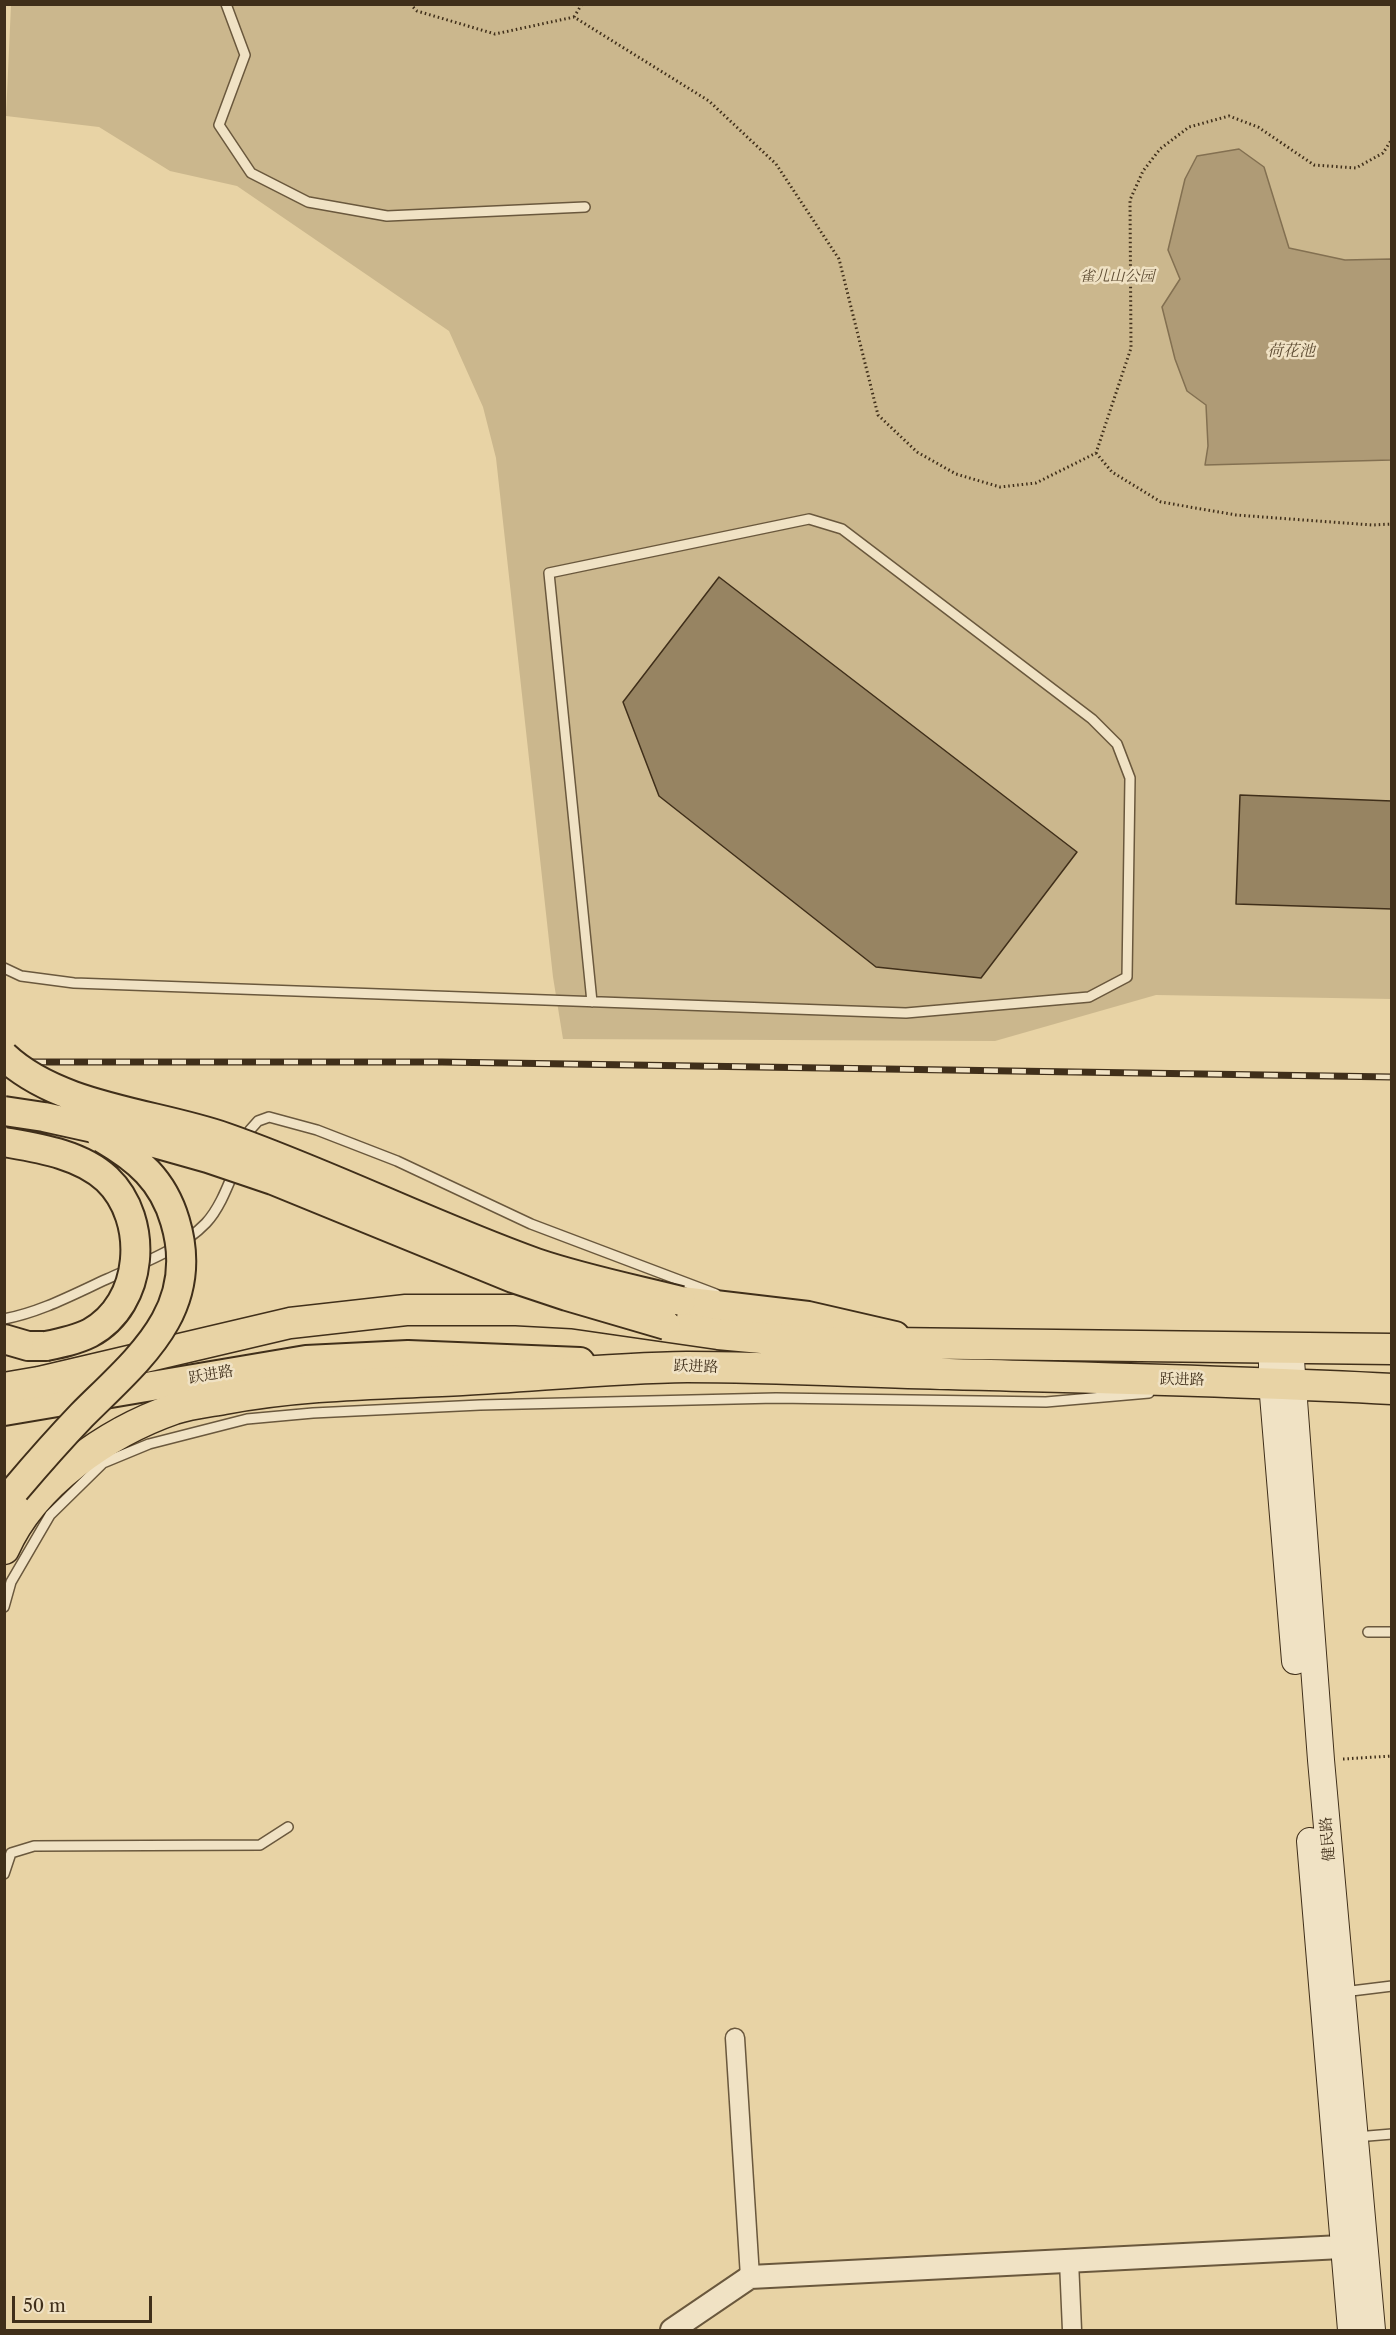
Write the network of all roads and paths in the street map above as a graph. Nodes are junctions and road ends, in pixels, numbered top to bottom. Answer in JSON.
{"nodes":[{"id":1,"x":226,"y":4,"type":"edge"},
{"id":2,"x":410,"y":4,"type":"edge"},
{"id":3,"x":582,"y":4,"type":"edge"},
{"id":4,"x":574,"y":17,"type":"junction"},
{"id":5,"x":1392,"y":139,"type":"edge"},
{"id":6,"x":585,"y":207,"type":"dead end"},
{"id":7,"x":1096,"y":453,"type":"junction"},
{"id":8,"x":1392,"y":524,"type":"edge"},
{"id":9,"x":4,"y":968,"type":"edge"},
{"id":10,"x":592,"y":1002,"type":"junction"},
{"id":11,"x":4,"y":1056,"type":"edge"},
{"id":12,"x":4,"y":1111,"type":"edge"},
{"id":13,"x":79,"y":1125,"type":"junction"},
{"id":14,"x":4,"y":1142,"type":"edge"},
{"id":15,"x":242,"y":1150,"type":"dead end"},
{"id":16,"x":238,"y":1160,"type":"dead end"},
{"id":17,"x":757,"y":1311,"type":"junction"},
{"id":18,"x":676,"y":1318,"type":"junction"},
{"id":19,"x":4,"y":1319,"type":"edge"},
{"id":20,"x":4,"y":1339,"type":"edge"},
{"id":21,"x":924,"y":1343,"type":"junction"},
{"id":22,"x":1281,"y":1348,"type":"junction"},
{"id":23,"x":1392,"y":1348,"type":"edge"},
{"id":24,"x":685,"y":1367,"type":"junction"},
{"id":25,"x":1282,"y":1383,"type":"junction"},
{"id":26,"x":4,"y":1388,"type":"edge"},
{"id":27,"x":1392,"y":1389,"type":"edge"},
{"id":28,"x":1177,"y":1391,"type":"dead end"},
{"id":29,"x":1165,"y":1392,"type":"dead end"},
{"id":30,"x":4,"y":1411,"type":"edge"},
{"id":31,"x":4,"y":1507,"type":"edge"},
{"id":32,"x":4,"y":1549,"type":"edge"},
{"id":33,"x":4,"y":1606,"type":"edge"},
{"id":34,"x":1368,"y":1632,"type":"dead end"},
{"id":35,"x":1392,"y":1632,"type":"edge"},
{"id":36,"x":1392,"y":1756,"type":"edge"},
{"id":37,"x":1321,"y":1760,"type":"junction"},
{"id":38,"x":288,"y":1827,"type":"dead end"},
{"id":39,"x":4,"y":1874,"type":"edge"},
{"id":40,"x":1392,"y":1986,"type":"edge"},
{"id":41,"x":1342,"y":1992,"type":"junction"},
{"id":42,"x":735,"y":2038,"type":"dead end"},
{"id":43,"x":1392,"y":2134,"type":"edge"},
{"id":44,"x":1356,"y":2137,"type":"junction"},
{"id":45,"x":1354,"y":2246,"type":"junction"},
{"id":46,"x":1069,"y":2261,"type":"junction"},
{"id":47,"x":750,"y":2277,"type":"junction"},
{"id":48,"x":672,"y":2331,"type":"edge"},
{"id":49,"x":1072,"y":2331,"type":"edge"},
{"id":50,"x":1351,"y":2331,"type":"edge"},
{"id":51,"x":1372,"y":2331,"type":"edge"}],
"edges":[{"from":1,"to":6,"type":"lane"},
{"from":2,"to":4,"type":"path"},
{"from":3,"to":4,"type":"path"},
{"from":4,"to":7,"type":"path"},
{"from":5,"to":7,"type":"path"},
{"from":7,"to":8,"type":"path"},
{"from":9,"to":10,"type":"lane"},
{"from":10,"to":10,"type":"lane"},
{"from":11,"to":18,"type":"main road","bridge":true},
{"from":12,"to":13,"type":"main road","bridge":true},
{"from":13,"to":18,"type":"main road","bridge":true},
{"from":13,"to":31,"type":"main road","bridge":true},
{"from":14,"to":20,"type":"main road","bridge":true},
{"from":15,"to":17,"type":"lane"},
{"from":16,"to":19,"type":"lane"},
{"from":17,"to":18,"type":"main road"},
{"from":17,"to":21,"type":"main road"},
{"from":18,"to":21,"type":"highway"},
{"from":18,"to":26,"type":"highway","bridge":true},
{"from":21,"to":22,"type":"highway"},
{"from":22,"to":23,"type":"highway"},
{"from":22,"to":25,"type":"main road","name":"健民路"},
{"from":24,"to":25,"type":"highway","name":"跃进路"},
{"from":24,"to":30,"type":"main road","name":"跃进路"},
{"from":24,"to":32,"type":"highway"},
{"from":25,"to":27,"type":"highway","name":"跃进路"},
{"from":25,"to":28,"type":"lane"},
{"from":25,"to":37,"type":"main road","name":"健民路"},
{"from":25,"to":45,"type":"main road","name":"健民路"},
{"from":29,"to":33,"type":"lane"},
{"from":34,"to":35,"type":"lane"},
{"from":36,"to":37,"type":"path"},
{"from":37,"to":41,"type":"main road","name":"健民路"},
{"from":38,"to":39,"type":"lane"},
{"from":40,"to":41,"type":"lane"},
{"from":41,"to":44,"type":"main road","name":"健民路"},
{"from":42,"to":47,"type":"street"},
{"from":43,"to":44,"type":"lane"},
{"from":44,"to":45,"type":"main road","name":"健民路"},
{"from":45,"to":46,"type":"street"},
{"from":45,"to":50,"type":"main road","name":"健民路"},
{"from":45,"to":51,"type":"main road","name":"健民路"},
{"from":46,"to":47,"type":"street"},
{"from":46,"to":49,"type":"street"},
{"from":47,"to":48,"type":"street"}]}
